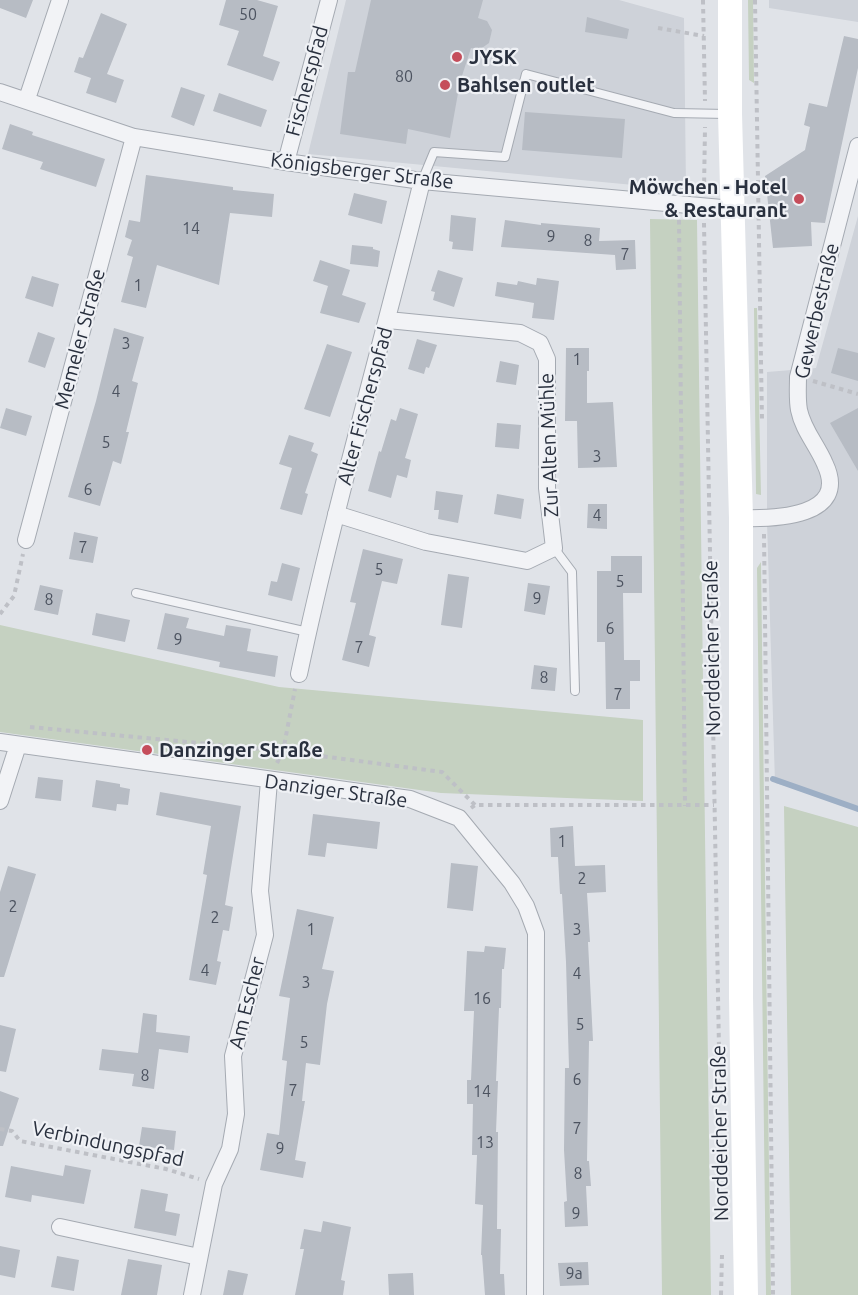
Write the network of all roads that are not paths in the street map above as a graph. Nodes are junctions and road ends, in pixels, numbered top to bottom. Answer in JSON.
{"nodes":[{"id":1,"x":60,"y":0,"type":"edge"},
{"id":2,"x":329,"y":0,"type":"edge"},
{"id":3,"x":730,"y":0,"type":"edge"},
{"id":4,"x":0,"y":92,"type":"edge"},
{"id":5,"x":27,"y":99,"type":"junction"},
{"id":6,"x":730,"y":114,"type":"junction"},
{"id":7,"x":135,"y":137,"type":"junction"},
{"id":8,"x":858,"y":146,"type":"edge"},
{"id":9,"x":286,"y":162,"type":"junction"},
{"id":10,"x":422,"y":181,"type":"junction"},
{"id":11,"x":850,"y":208,"type":"edge"},
{"id":12,"x":733,"y":209,"type":"junction"},
{"id":13,"x":388,"y":320,"type":"junction"},
{"id":14,"x":336,"y":514,"type":"junction"},
{"id":15,"x":753,"y":518,"type":"junction"},
{"id":16,"x":26,"y":540,"type":"road end"},
{"id":17,"x":554,"y":548,"type":"junction"},
{"id":18,"x":136,"y":593,"type":"dead end"},
{"id":19,"x":308,"y":632,"type":"junction"},
{"id":20,"x":299,"y":674,"type":"dead end"},
{"id":21,"x":575,"y":691,"type":"dead end"},
{"id":22,"x":0,"y":742,"type":"edge"},
{"id":23,"x":18,"y":745,"type":"junction"},
{"id":24,"x":269,"y":781,"type":"junction"},
{"id":25,"x":0,"y":801,"type":"edge"},
{"id":26,"x":60,"y":1227,"type":"dead end"},
{"id":27,"x":199,"y":1257,"type":"junction"},
{"id":28,"x":192,"y":1295,"type":"edge"},
{"id":29,"x":535,"y":1295,"type":"edge"},
{"id":30,"x":746,"y":1295,"type":"edge"}],
"edges":[{"from":1,"to":5,"type":"street"},
{"from":2,"to":9,"type":"street","name":"Fischerspfad"},
{"from":3,"to":6,"type":"main road","name":"Norddeicher Straße"},
{"from":4,"to":5,"type":"street","name":"Königsberger Straße"},
{"from":5,"to":7,"type":"street","name":"Königsberger Straße"},
{"from":6,"to":10,"type":"lane"},
{"from":6,"to":12,"type":"main road","name":"Norddeicher Straße"},
{"from":7,"to":9,"type":"street","name":"Königsberger Straße"},
{"from":7,"to":16,"type":"street","name":"Memeler Straße"},
{"from":8,"to":11,"type":"street","name":"Gewerbestraße"},
{"from":9,"to":10,"type":"street","name":"Königsberger Straße"},
{"from":10,"to":12,"type":"street","name":"Königsberger Straße"},
{"from":10,"to":13,"type":"street","name":"Alter Fischerspfad"},
{"from":11,"to":15,"type":"street","name":"Gewerbestraße"},
{"from":12,"to":15,"type":"main road","name":"Norddeicher Straße"},
{"from":13,"to":14,"type":"street","name":"Alter Fischerspfad"},
{"from":13,"to":17,"type":"street","name":"Zur Alten Mühle"},
{"from":14,"to":17,"type":"street"},
{"from":14,"to":19,"type":"street","name":"Alter Fischerspfad"},
{"from":15,"to":30,"type":"main road","name":"Norddeicher Straße"},
{"from":17,"to":21,"type":"lane"},
{"from":18,"to":19,"type":"lane"},
{"from":19,"to":20,"type":"street","name":"Alter Fischerspfad"},
{"from":22,"to":23,"type":"street","name":"Danziger Straße"},
{"from":23,"to":24,"type":"street","name":"Danziger Straße"},
{"from":23,"to":25,"type":"street"},
{"from":24,"to":27,"type":"street","name":"Am Escher"},
{"from":24,"to":29,"type":"street","name":"Danziger Straße"},
{"from":26,"to":27,"type":"street"},
{"from":27,"to":28,"type":"street","name":"Am Escher"}]}
